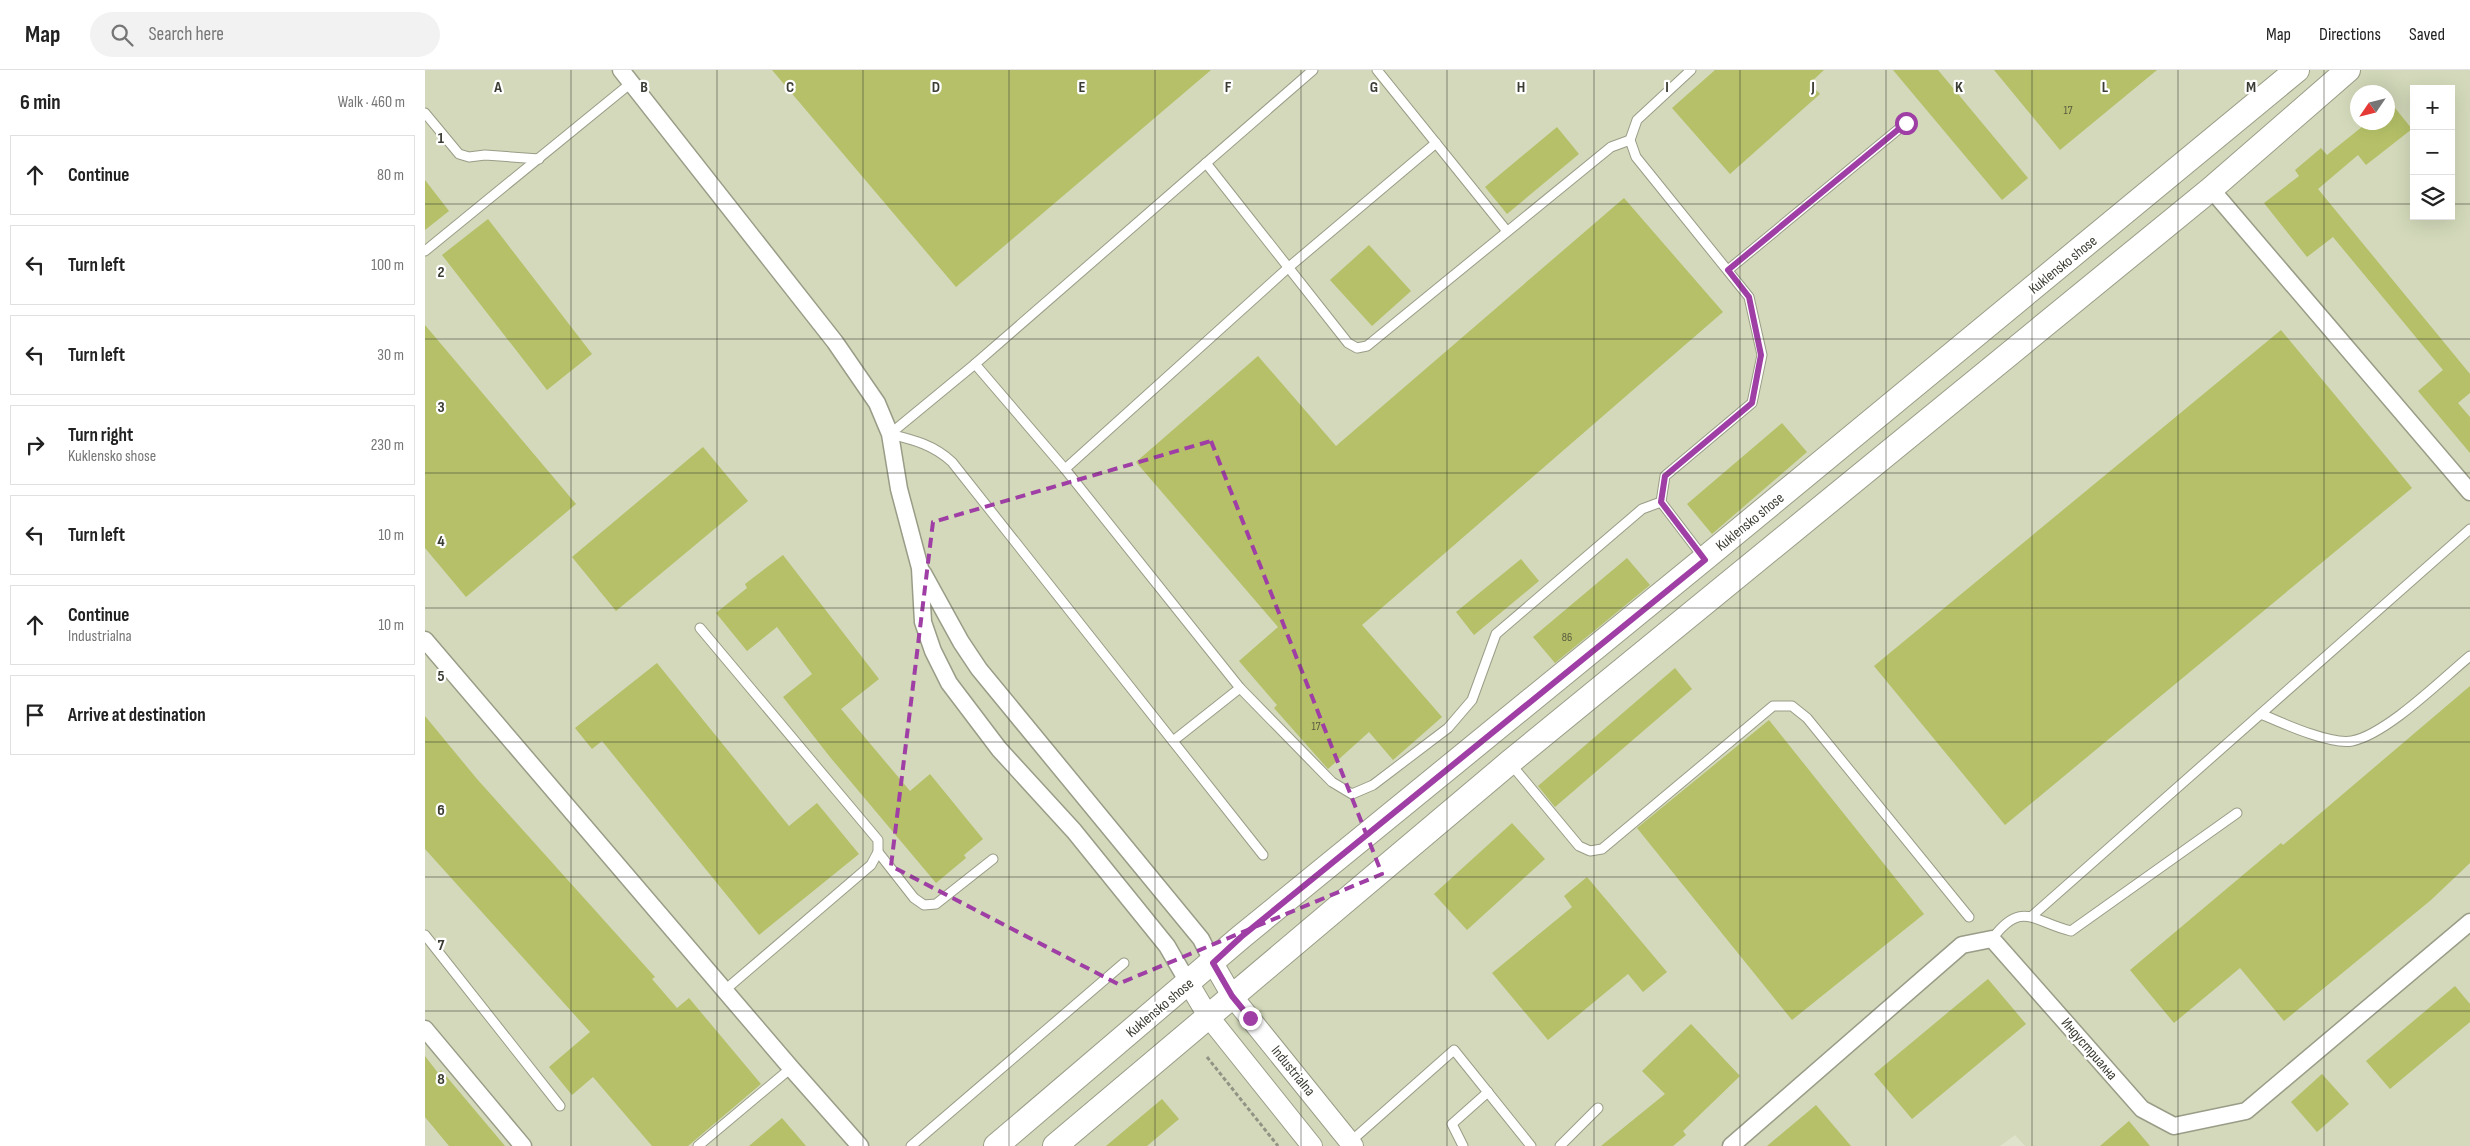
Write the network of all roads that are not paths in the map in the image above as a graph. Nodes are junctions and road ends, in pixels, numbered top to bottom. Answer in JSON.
{"nodes":[{"id":1,"x":621,"y":70,"type":"edge"},
{"id":2,"x":1313,"y":70,"type":"edge"},
{"id":3,"x":1377,"y":70,"type":"edge"},
{"id":4,"x":1691,"y":70,"type":"edge"},
{"id":5,"x":2297,"y":70,"type":"edge"},
{"id":6,"x":2348,"y":70,"type":"edge"},
{"id":7,"x":631,"y":84,"type":"junction"},
{"id":8,"x":425,"y":113,"type":"edge"},
{"id":9,"x":1906,"y":123,"type":"dead end"},
{"id":10,"x":1630,"y":140,"type":"junction"},
{"id":11,"x":1436,"y":144,"type":"junction"},
{"id":12,"x":539,"y":159,"type":"junction"},
{"id":13,"x":1207,"y":163,"type":"junction"},
{"id":14,"x":2211,"y":189,"type":"junction"},
{"id":15,"x":1506,"y":230,"type":"junction"},
{"id":16,"x":425,"y":251,"type":"edge"},
{"id":17,"x":1289,"y":267,"type":"junction"},
{"id":18,"x":1728,"y":270,"type":"junction"},
{"id":19,"x":975,"y":364,"type":"junction"},
{"id":20,"x":890,"y":434,"type":"junction"},
{"id":21,"x":1065,"y":469,"type":"junction"},
{"id":22,"x":2470,"y":492,"type":"edge"},
{"id":23,"x":1661,"y":502,"type":"junction"},
{"id":24,"x":2470,"y":529,"type":"edge"},
{"id":25,"x":1705,"y":560,"type":"junction"},
{"id":26,"x":920,"y":568,"type":"junction"},
{"id":27,"x":700,"y":628,"type":"dead end"},
{"id":28,"x":425,"y":640,"type":"edge"},
{"id":29,"x":2470,"y":656,"type":"edge"},
{"id":30,"x":1240,"y":688,"type":"junction"},
{"id":31,"x":2261,"y":714,"type":"junction"},
{"id":32,"x":1173,"y":741,"type":"junction"},
{"id":33,"x":1510,"y":762,"type":"junction"},
{"id":34,"x":2237,"y":813,"type":"dead end"},
{"id":35,"x":878,"y":852,"type":"junction"},
{"id":36,"x":1263,"y":855,"type":"dead end"},
{"id":37,"x":993,"y":859,"type":"dead end"},
{"id":38,"x":2032,"y":916,"type":"junction"},
{"id":39,"x":1969,"y":918,"type":"dead end"},
{"id":40,"x":2470,"y":922,"type":"edge"},
{"id":41,"x":425,"y":935,"type":"edge"},
{"id":42,"x":1992,"y":939,"type":"junction"},
{"id":43,"x":1123,"y":963,"type":"dead end"},
{"id":44,"x":1213,"y":963,"type":"junction"},
{"id":45,"x":1189,"y":984,"type":"junction"},
{"id":46,"x":725,"y":990,"type":"junction"},
{"id":47,"x":1232,"y":996,"type":"junction"},
{"id":48,"x":1208,"y":1016,"type":"junction"},
{"id":49,"x":425,"y":1030,"type":"edge"},
{"id":50,"x":791,"y":1068,"type":"junction"},
{"id":51,"x":1488,"y":1092,"type":"junction"},
{"id":52,"x":560,"y":1106,"type":"dead end"},
{"id":53,"x":1599,"y":1108,"type":"dead end"},
{"id":54,"x":1351,"y":1144,"type":"edge"},
{"id":55,"x":523,"y":1146,"type":"edge"},
{"id":56,"x":698,"y":1146,"type":"edge"},
{"id":57,"x":860,"y":1146,"type":"edge"},
{"id":58,"x":911,"y":1146,"type":"edge"},
{"id":59,"x":996,"y":1146,"type":"edge"},
{"id":60,"x":1055,"y":1146,"type":"edge"},
{"id":61,"x":1312,"y":1146,"type":"edge"},
{"id":62,"x":1463,"y":1146,"type":"edge"},
{"id":63,"x":1531,"y":1146,"type":"edge"},
{"id":64,"x":1559,"y":1146,"type":"edge"},
{"id":65,"x":1731,"y":1146,"type":"edge"}],
"edges":[{"from":1,"to":7,"type":"street"},
{"from":2,"to":13,"type":"lane"},
{"from":3,"to":11,"type":"lane"},
{"from":4,"to":10,"type":"lane"},
{"from":5,"to":25,"type":"main road","name":"Kuklensko shose"},
{"from":6,"to":14,"type":"main road"},
{"from":7,"to":12,"type":"lane"},
{"from":7,"to":20,"type":"street"},
{"from":8,"to":12,"type":"lane"},
{"from":9,"to":18,"type":"lane"},
{"from":10,"to":15,"type":"lane"},
{"from":10,"to":18,"type":"lane"},
{"from":11,"to":15,"type":"lane"},
{"from":11,"to":17,"type":"lane"},
{"from":12,"to":16,"type":"lane"},
{"from":13,"to":17,"type":"lane"},
{"from":13,"to":19,"type":"lane"},
{"from":14,"to":22,"type":"street"},
{"from":14,"to":33,"type":"main road"},
{"from":15,"to":17,"type":"lane"},
{"from":17,"to":21,"type":"lane"},
{"from":18,"to":23,"type":"lane"},
{"from":19,"to":20,"type":"lane"},
{"from":19,"to":21,"type":"lane"},
{"from":20,"to":26,"type":"street"},
{"from":20,"to":32,"type":"lane"},
{"from":21,"to":30,"type":"lane"},
{"from":23,"to":25,"type":"lane"},
{"from":23,"to":30,"type":"lane"},
{"from":24,"to":31,"type":"lane"},
{"from":25,"to":44,"type":"main road","name":"Kuklensko shose"},
{"from":26,"to":44,"type":"street"},
{"from":26,"to":45,"type":"street"},
{"from":27,"to":35,"type":"lane"},
{"from":28,"to":46,"type":"street"},
{"from":29,"to":31,"type":"lane"},
{"from":30,"to":32,"type":"lane"},
{"from":31,"to":38,"type":"lane"},
{"from":32,"to":36,"type":"lane"},
{"from":33,"to":39,"type":"lane"},
{"from":33,"to":47,"type":"main road"},
{"from":34,"to":38,"type":"lane"},
{"from":35,"to":37,"type":"lane"},
{"from":35,"to":46,"type":"lane"},
{"from":38,"to":42,"type":"lane"},
{"from":40,"to":42,"type":"street","name":"Индустриална"},
{"from":41,"to":52,"type":"lane"},
{"from":42,"to":65,"type":"street"},
{"from":43,"to":58,"type":"lane"},
{"from":44,"to":45,"type":"main road","name":"Kuklensko shose"},
{"from":44,"to":47,"type":"street","name":"Industrialna"},
{"from":45,"to":48,"type":"street"},
{"from":45,"to":59,"type":"main road","name":"Kuklensko shose"},
{"from":46,"to":50,"type":"street"},
{"from":47,"to":48,"type":"main road"},
{"from":47,"to":54,"type":"street","name":"Industrialna"},
{"from":48,"to":60,"type":"main road"},
{"from":48,"to":61,"type":"street"},
{"from":49,"to":55,"type":"street"},
{"from":50,"to":56,"type":"lane"},
{"from":50,"to":57,"type":"street"},
{"from":51,"to":54,"type":"lane"},
{"from":51,"to":62,"type":"lane"},
{"from":51,"to":63,"type":"lane"},
{"from":53,"to":64,"type":"lane"}]}
